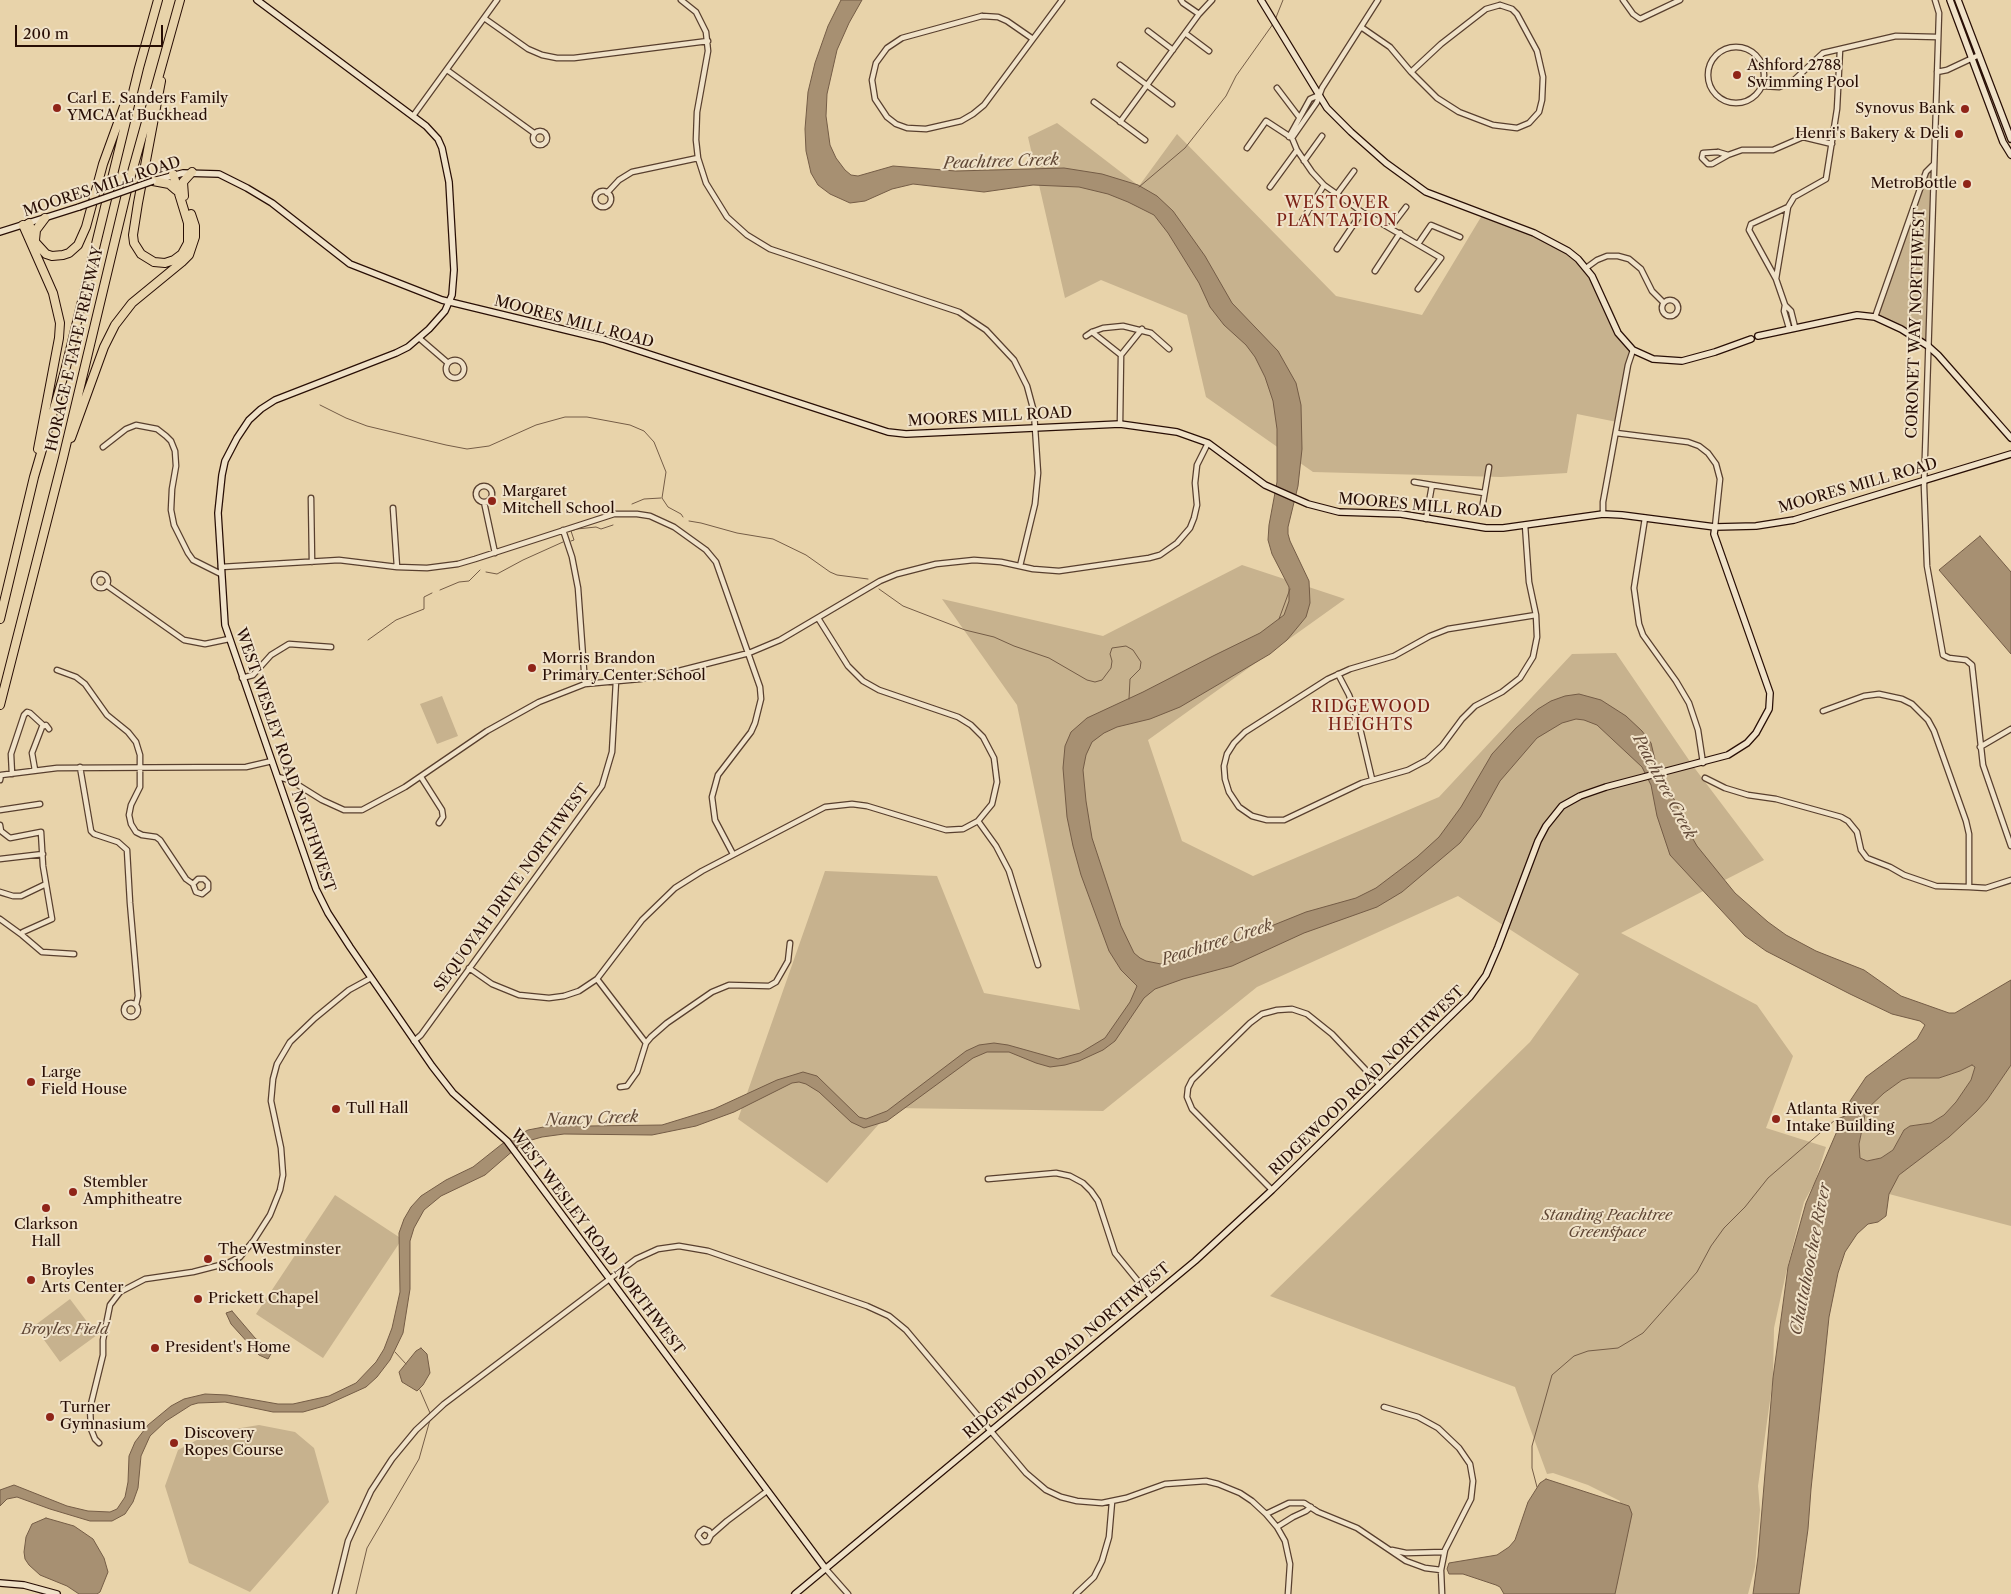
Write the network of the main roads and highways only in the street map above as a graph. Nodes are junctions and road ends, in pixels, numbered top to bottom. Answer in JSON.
{"nodes":[{"id":1,"x":158,"y":0,"type":"edge"},
{"id":2,"x":180,"y":0,"type":"edge"},
{"id":3,"x":163,"y":57,"type":"junction"},
{"id":4,"x":139,"y":68,"type":"junction"},
{"id":5,"x":192,"y":172,"type":"road end"},
{"id":6,"x":175,"y":174,"type":"road end"},
{"id":7,"x":153,"y":181,"type":"road end"},
{"id":8,"x":181,"y":195,"type":"junction"},
{"id":9,"x":45,"y":218,"type":"road end"},
{"id":10,"x":35,"y":242,"type":"junction"},
{"id":11,"x":62,"y":458,"type":"junction"},
{"id":12,"x":34,"y":477,"type":"junction"},
{"id":13,"x":0,"y":619,"type":"edge"},
{"id":14,"x":0,"y":705,"type":"edge"}],
"edges":[{"from":1,"to":4,"type":"highway","name":"HORACE E TATE FREEWAY"},
{"from":2,"to":3,"type":"highway","name":"HORACE E TATE FREEWAY"},
{"from":3,"to":8,"type":"highway"},
{"from":3,"to":11,"type":"highway","name":"HORACE E TATE FREEWAY"},
{"from":4,"to":10,"type":"highway"},
{"from":4,"to":12,"type":"highway","name":"HORACE E TATE FREEWAY"},
{"from":5,"to":8,"type":"highway"},
{"from":6,"to":8,"type":"highway"},
{"from":7,"to":8,"type":"highway"},
{"from":8,"to":11,"type":"highway"},
{"from":9,"to":10,"type":"highway"},
{"from":10,"to":12,"type":"highway"},
{"from":11,"to":14,"type":"highway","name":"HORACE E TATE FREEWAY"},
{"from":12,"to":13,"type":"highway","name":"HORACE E TATE FREEWAY"}]}
